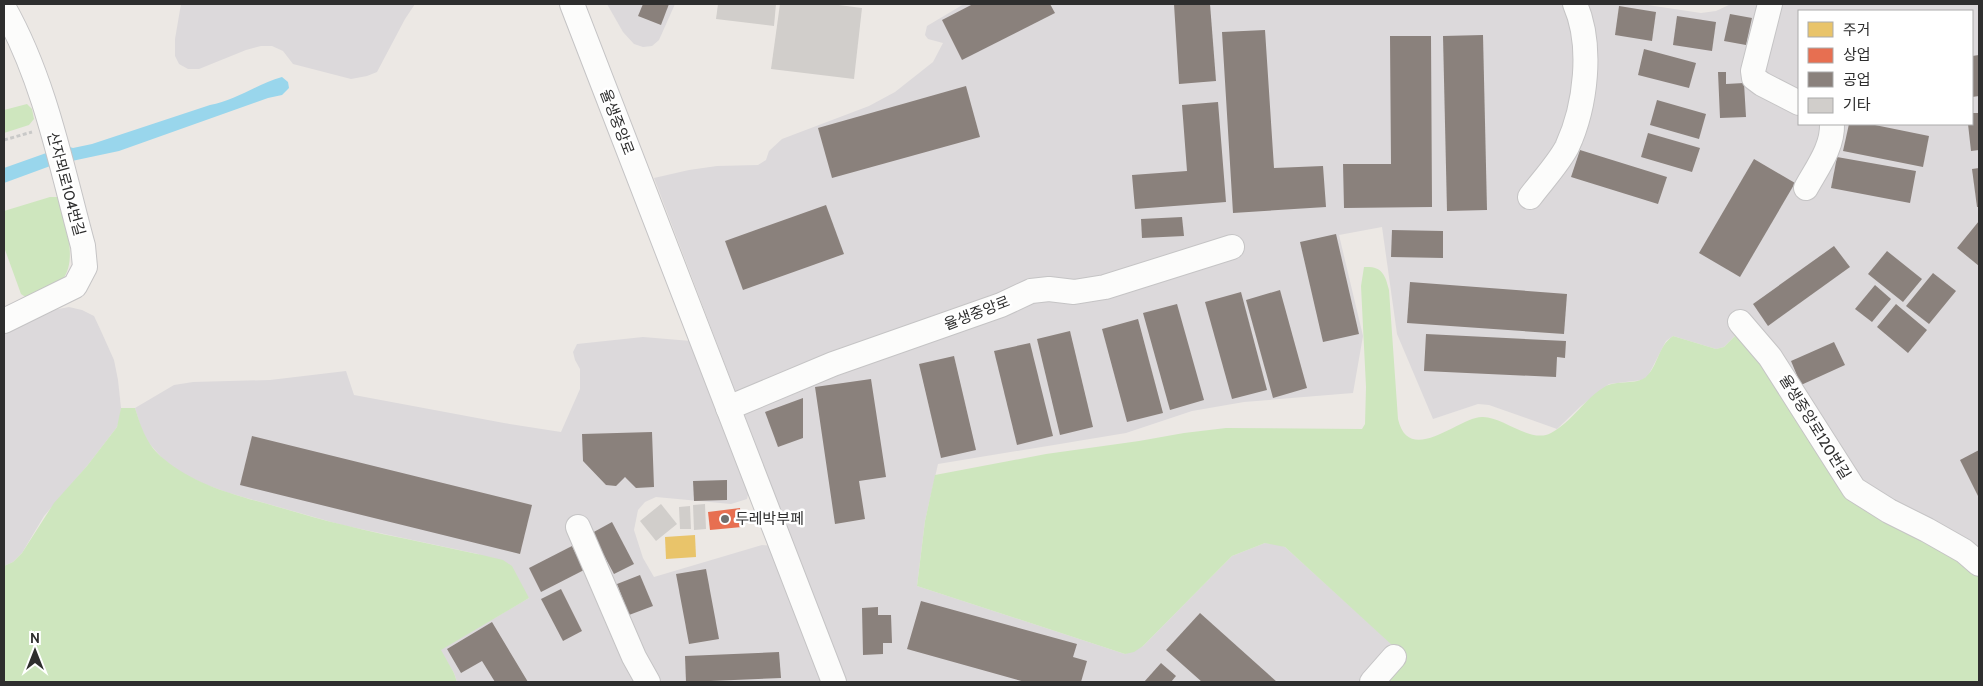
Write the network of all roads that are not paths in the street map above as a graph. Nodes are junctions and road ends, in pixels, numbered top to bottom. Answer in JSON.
{"nodes":[{"id":1,"x":572,"y":4,"type":"edge"},
{"id":2,"x":1575,"y":4,"type":"edge"},
{"id":3,"x":1770,"y":4,"type":"edge"},
{"id":4,"x":4,"y":8,"type":"edge"},
{"id":5,"x":1798,"y":102,"type":"edge"},
{"id":6,"x":1832,"y":125,"type":"edge"},
{"id":7,"x":1806,"y":188,"type":"dead end"},
{"id":8,"x":1530,"y":197,"type":"dead end"},
{"id":9,"x":1232,"y":247,"type":"dead end"},
{"id":10,"x":4,"y":321,"type":"edge"},
{"id":11,"x":1740,"y":322,"type":"dead end"},
{"id":12,"x":728,"y":408,"type":"junction"},
{"id":13,"x":578,"y":527,"type":"dead end"},
{"id":14,"x":1979,"y":564,"type":"edge"},
{"id":15,"x":1394,"y":658,"type":"dead end"},
{"id":16,"x":648,"y":682,"type":"edge"},
{"id":17,"x":834,"y":682,"type":"edge"},
{"id":18,"x":1372,"y":682,"type":"edge"}],
"edges":[{"from":1,"to":12,"type":"street","name":"율생중앙로"},
{"from":2,"to":8,"type":"street"},
{"from":3,"to":5,"type":"street"},
{"from":4,"to":10,"type":"street","name":"산자뫼로104번길"},
{"from":6,"to":7,"type":"street"},
{"from":9,"to":12,"type":"street","name":"율생중앙로"},
{"from":11,"to":14,"type":"street","name":"율생중앙로120번길"},
{"from":12,"to":17,"type":"street","name":"율생중앙로"},
{"from":13,"to":16,"type":"street"},
{"from":15,"to":18,"type":"street"}]}
